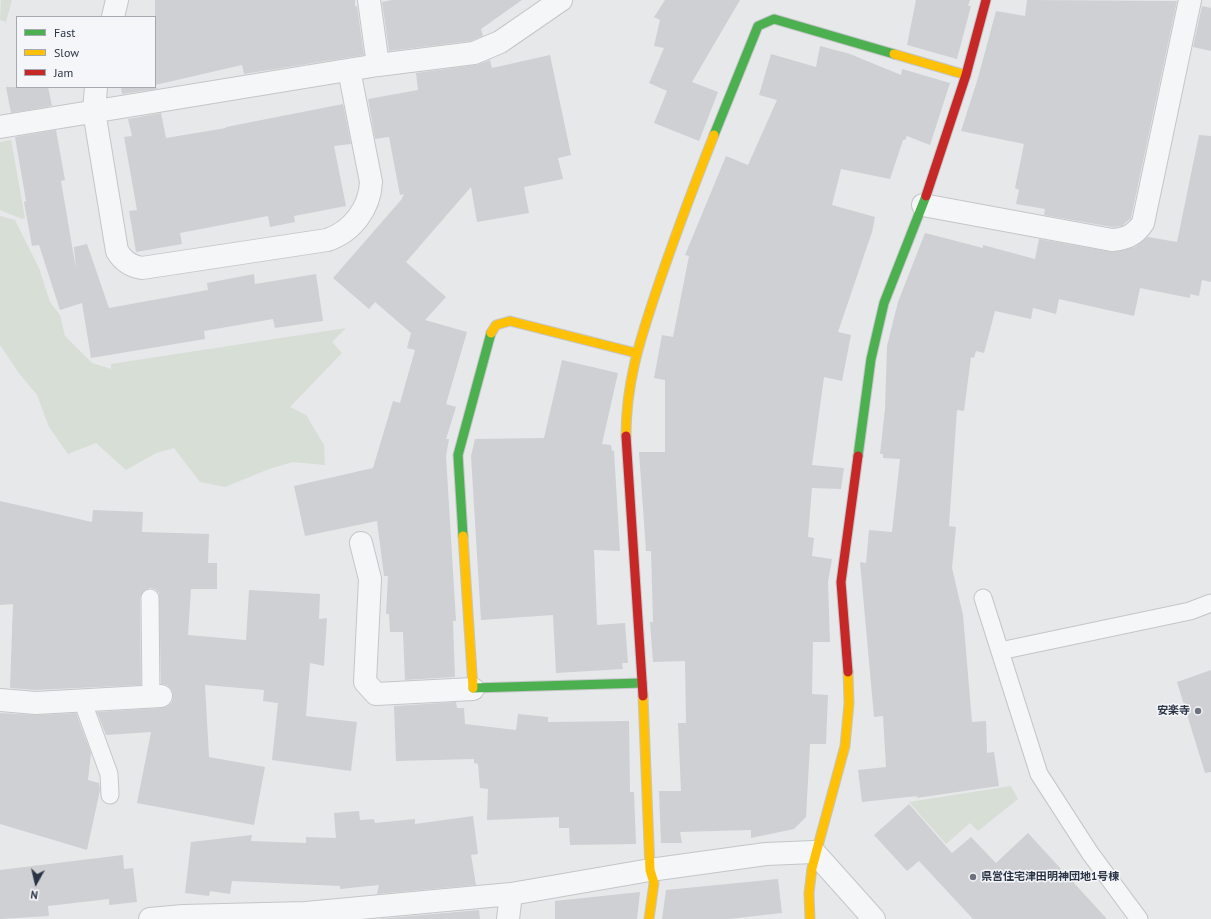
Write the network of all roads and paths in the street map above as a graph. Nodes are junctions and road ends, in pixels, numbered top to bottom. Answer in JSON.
{"nodes":[{"id":1,"x":117,"y":0,"type":"edge"},
{"id":2,"x":369,"y":0,"type":"edge"},
{"id":3,"x":561,"y":0,"type":"edge"},
{"id":4,"x":986,"y":0,"type":"edge"},
{"id":5,"x":1190,"y":0,"type":"edge"},
{"id":6,"x":113,"y":16,"type":"edge"},
{"id":7,"x":378,"y":65,"type":"junction"},
{"id":8,"x":349,"y":70,"type":"junction"},
{"id":9,"x":966,"y":75,"type":"junction"},
{"id":10,"x":96,"y":88,"type":"edge"},
{"id":11,"x":94,"y":111,"type":"junction"},
{"id":12,"x":0,"y":127,"type":"edge"},
{"id":13,"x":923,"y":205,"type":"junction"},
{"id":14,"x":636,"y":353,"type":"junction"},
{"id":15,"x":361,"y":543,"type":"dead end"},
{"id":16,"x":150,"y":598,"type":"dead end"},
{"id":17,"x":983,"y":598,"type":"dead end"},
{"id":18,"x":1211,"y":603,"type":"edge"},
{"id":19,"x":1000,"y":651,"type":"junction"},
{"id":20,"x":642,"y":683,"type":"junction"},
{"id":21,"x":473,"y":689,"type":"junction"},
{"id":22,"x":156,"y":696,"type":"joint"},
{"id":23,"x":0,"y":700,"type":"edge"},
{"id":24,"x":82,"y":700,"type":"junction"},
{"id":25,"x":110,"y":795,"type":"dead end"},
{"id":26,"x":814,"y":852,"type":"junction"},
{"id":27,"x":650,"y":870,"type":"junction"},
{"id":28,"x":511,"y":894,"type":"junction"},
{"id":29,"x":150,"y":919,"type":"edge"},
{"id":30,"x":508,"y":919,"type":"edge"},
{"id":31,"x":650,"y":919,"type":"edge"},
{"id":32,"x":810,"y":919,"type":"edge"},
{"id":33,"x":874,"y":919,"type":"edge"},
{"id":34,"x":1139,"y":919,"type":"edge"}],
"edges":[{"from":1,"to":6,"type":"street"},
{"from":2,"to":7,"type":"street"},
{"from":3,"to":7,"type":"street"},
{"from":4,"to":9,"type":"street"},
{"from":5,"to":13,"type":"street"},
{"from":7,"to":8,"type":"street"},
{"from":8,"to":11,"type":"street"},
{"from":8,"to":11,"type":"street"},
{"from":9,"to":13,"type":"street"},
{"from":9,"to":14,"type":"street"},
{"from":10,"to":11,"type":"street"},
{"from":11,"to":12,"type":"street"},
{"from":13,"to":26,"type":"street"},
{"from":14,"to":20,"type":"street"},
{"from":14,"to":21,"type":"street"},
{"from":15,"to":21,"type":"street"},
{"from":16,"to":22,"type":"lane"},
{"from":17,"to":19,"type":"lane"},
{"from":18,"to":19,"type":"lane"},
{"from":19,"to":34,"type":"lane"},
{"from":20,"to":21,"type":"street"},
{"from":20,"to":27,"type":"street"},
{"from":22,"to":24,"type":"street"},
{"from":23,"to":24,"type":"street"},
{"from":24,"to":25,"type":"lane"},
{"from":26,"to":27,"type":"street"},
{"from":26,"to":32,"type":"street"},
{"from":26,"to":33,"type":"street"},
{"from":27,"to":28,"type":"street"},
{"from":27,"to":31,"type":"street"},
{"from":28,"to":29,"type":"street"},
{"from":28,"to":30,"type":"street"}]}
